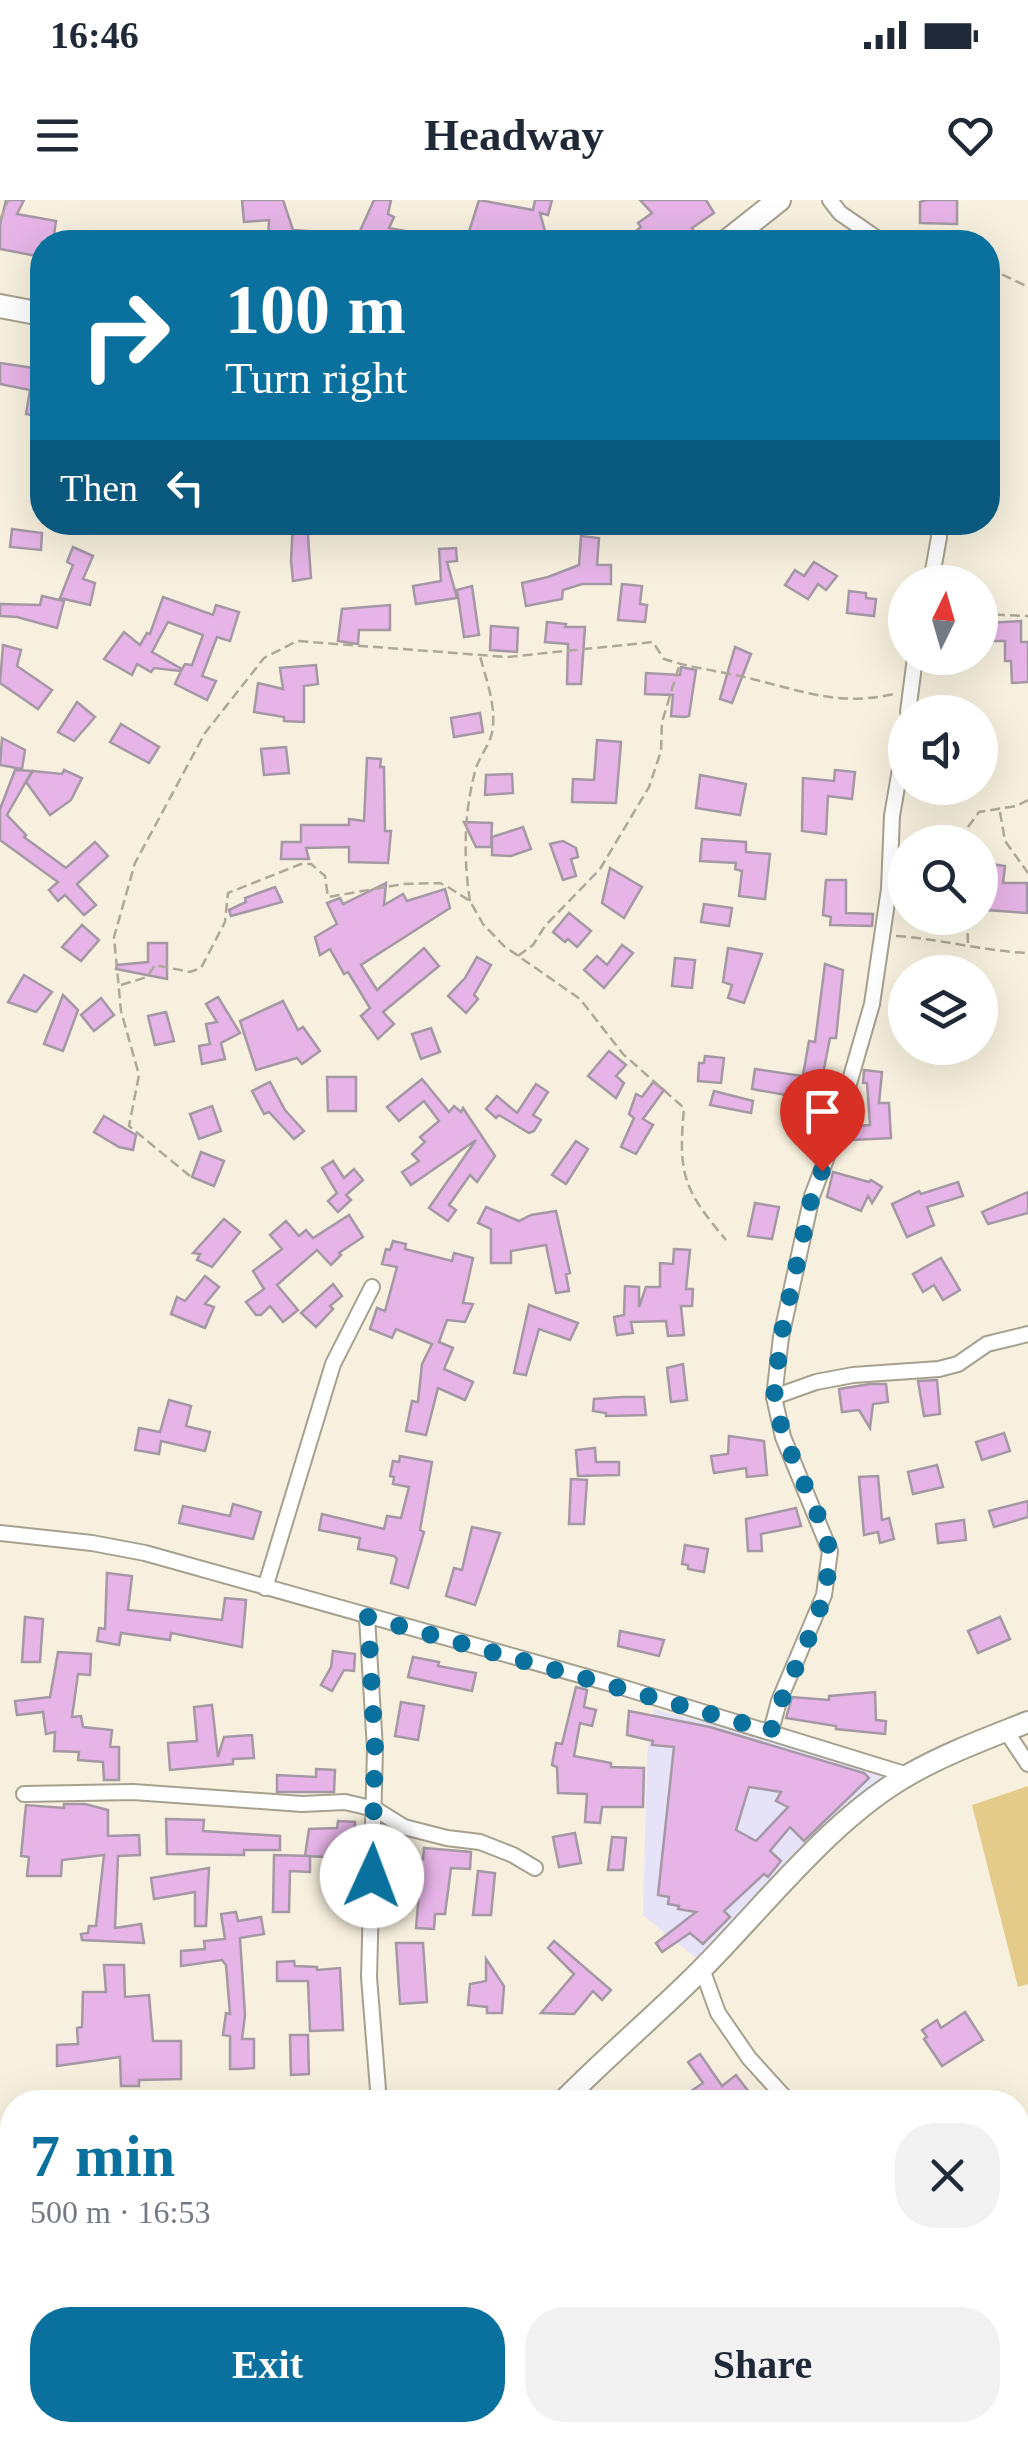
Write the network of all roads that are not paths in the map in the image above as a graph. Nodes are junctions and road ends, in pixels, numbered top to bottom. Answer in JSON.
{"nodes":[{"id":1,"x":779,"y":200,"type":"edge"},
{"id":2,"x":830,"y":200,"type":"edge"},
{"id":3,"x":741,"y":230,"type":"edge"},
{"id":4,"x":865,"y":230,"type":"edge"},
{"id":5,"x":0,"y":306,"type":"edge"},
{"id":6,"x":30,"y":312,"type":"edge"},
{"id":7,"x":940,"y":535,"type":"edge"},
{"id":8,"x":934,"y":565,"type":"edge"},
{"id":9,"x":894,"y":805,"type":"edge"},
{"id":10,"x":372,"y":1287,"type":"dead end"},
{"id":11,"x":1028,"y":1334,"type":"edge"},
{"id":12,"x":774,"y":1398,"type":"junction"},
{"id":13,"x":0,"y":1533,"type":"edge"},
{"id":14,"x":265,"y":1588,"type":"junction"},
{"id":15,"x":368,"y":1617,"type":"junction"},
{"id":16,"x":1028,"y":1722,"type":"edge"},
{"id":17,"x":771,"y":1731,"type":"junction"},
{"id":18,"x":1006,"y":1731,"type":"junction"},
{"id":19,"x":1028,"y":1764,"type":"edge"},
{"id":20,"x":908,"y":1774,"type":"junction"},
{"id":21,"x":24,"y":1794,"type":"dead end"},
{"id":22,"x":375,"y":1810,"type":"junction"},
{"id":23,"x":535,"y":1868,"type":"dead end"},
{"id":24,"x":702,"y":1970,"type":"junction"},
{"id":25,"x":378,"y":2090,"type":"edge"},
{"id":26,"x":575,"y":2090,"type":"edge"},
{"id":27,"x":778,"y":2090,"type":"edge"}],
"edges":[{"from":1,"to":3,"type":"main road"},
{"from":2,"to":4,"type":"street"},
{"from":5,"to":6,"type":"main road"},
{"from":7,"to":8,"type":"street"},
{"from":9,"to":12,"type":"street"},
{"from":10,"to":14,"type":"street"},
{"from":11,"to":12,"type":"street"},
{"from":12,"to":17,"type":"street"},
{"from":13,"to":14,"type":"street"},
{"from":14,"to":15,"type":"street"},
{"from":15,"to":17,"type":"street"},
{"from":15,"to":22,"type":"street"},
{"from":16,"to":18,"type":"main road"},
{"from":17,"to":20,"type":"street"},
{"from":18,"to":19,"type":"street"},
{"from":18,"to":20,"type":"main road"},
{"from":20,"to":24,"type":"main road"},
{"from":21,"to":22,"type":"street"},
{"from":22,"to":23,"type":"street"},
{"from":22,"to":25,"type":"street"},
{"from":24,"to":26,"type":"main road"},
{"from":24,"to":27,"type":"street"}]}
